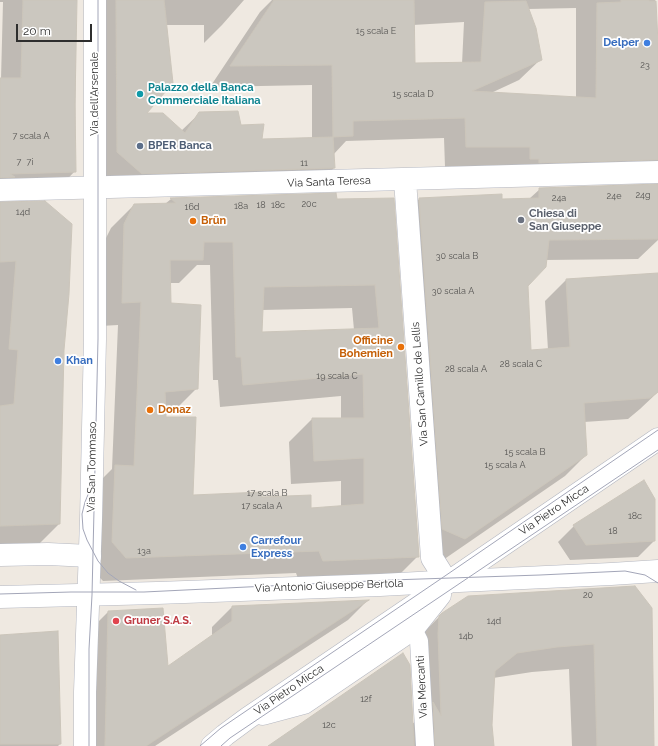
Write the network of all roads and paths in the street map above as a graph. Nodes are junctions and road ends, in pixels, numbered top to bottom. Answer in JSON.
{"nodes":[{"id":1,"x":95,"y":0,"type":"edge"},
{"id":2,"x":658,"y":172,"type":"edge"},
{"id":3,"x":405,"y":180,"type":"junction"},
{"id":4,"x":95,"y":188,"type":"junction"},
{"id":5,"x":0,"y":190,"type":"edge"},
{"id":6,"x":658,"y":439,"type":"edge"},
{"id":7,"x":0,"y":555,"type":"edge"},
{"id":8,"x":90,"y":556,"type":"junction"},
{"id":9,"x":658,"y":571,"type":"edge"},
{"id":10,"x":450,"y":581,"type":"junction"},
{"id":11,"x":89,"y":594,"type":"junction"},
{"id":12,"x":0,"y":596,"type":"edge"},
{"id":13,"x":413,"y":629,"type":"junction"},
{"id":14,"x":248,"y":718,"type":"junction"},
{"id":15,"x":85,"y":746,"type":"edge"},
{"id":16,"x":212,"y":746,"type":"edge"},
{"id":17,"x":425,"y":746,"type":"edge"}],
"edges":[{"from":1,"to":4,"type":"street","name":"Via dell'Arsenale"},
{"from":2,"to":3,"type":"street","name":"Via Santa Teresa"},
{"from":3,"to":4,"type":"street","name":"Via Santa Teresa"},
{"from":3,"to":10,"type":"street","name":"Via San Camillo de Lellis"},
{"from":4,"to":5,"type":"street","name":"Via Santa Teresa"},
{"from":4,"to":8,"type":"street","name":"Via San Tommaso"},
{"from":6,"to":10,"type":"street","name":"Via Pietro Micca"},
{"from":7,"to":8,"type":"street"},
{"from":8,"to":11,"type":"street","name":"Via San Tommaso"},
{"from":9,"to":10,"type":"street","name":"Via Antonio Giuseppe Bertola"},
{"from":10,"to":11,"type":"street","name":"Via Antonio Giuseppe Bertola"},
{"from":10,"to":13,"type":"street","name":"Via Pietro Micca"},
{"from":10,"to":14,"type":"street","name":"Via Pietro Micca"},
{"from":11,"to":12,"type":"street","name":"Via Antonio Giuseppe Bertola"},
{"from":11,"to":15,"type":"street","name":"Via San Tommaso"},
{"from":13,"to":14,"type":"street","name":"Via Pietro Micca"},
{"from":13,"to":17,"type":"street","name":"Via Mercanti"},
{"from":14,"to":16,"type":"street","name":"Via Pietro Micca"}]}
